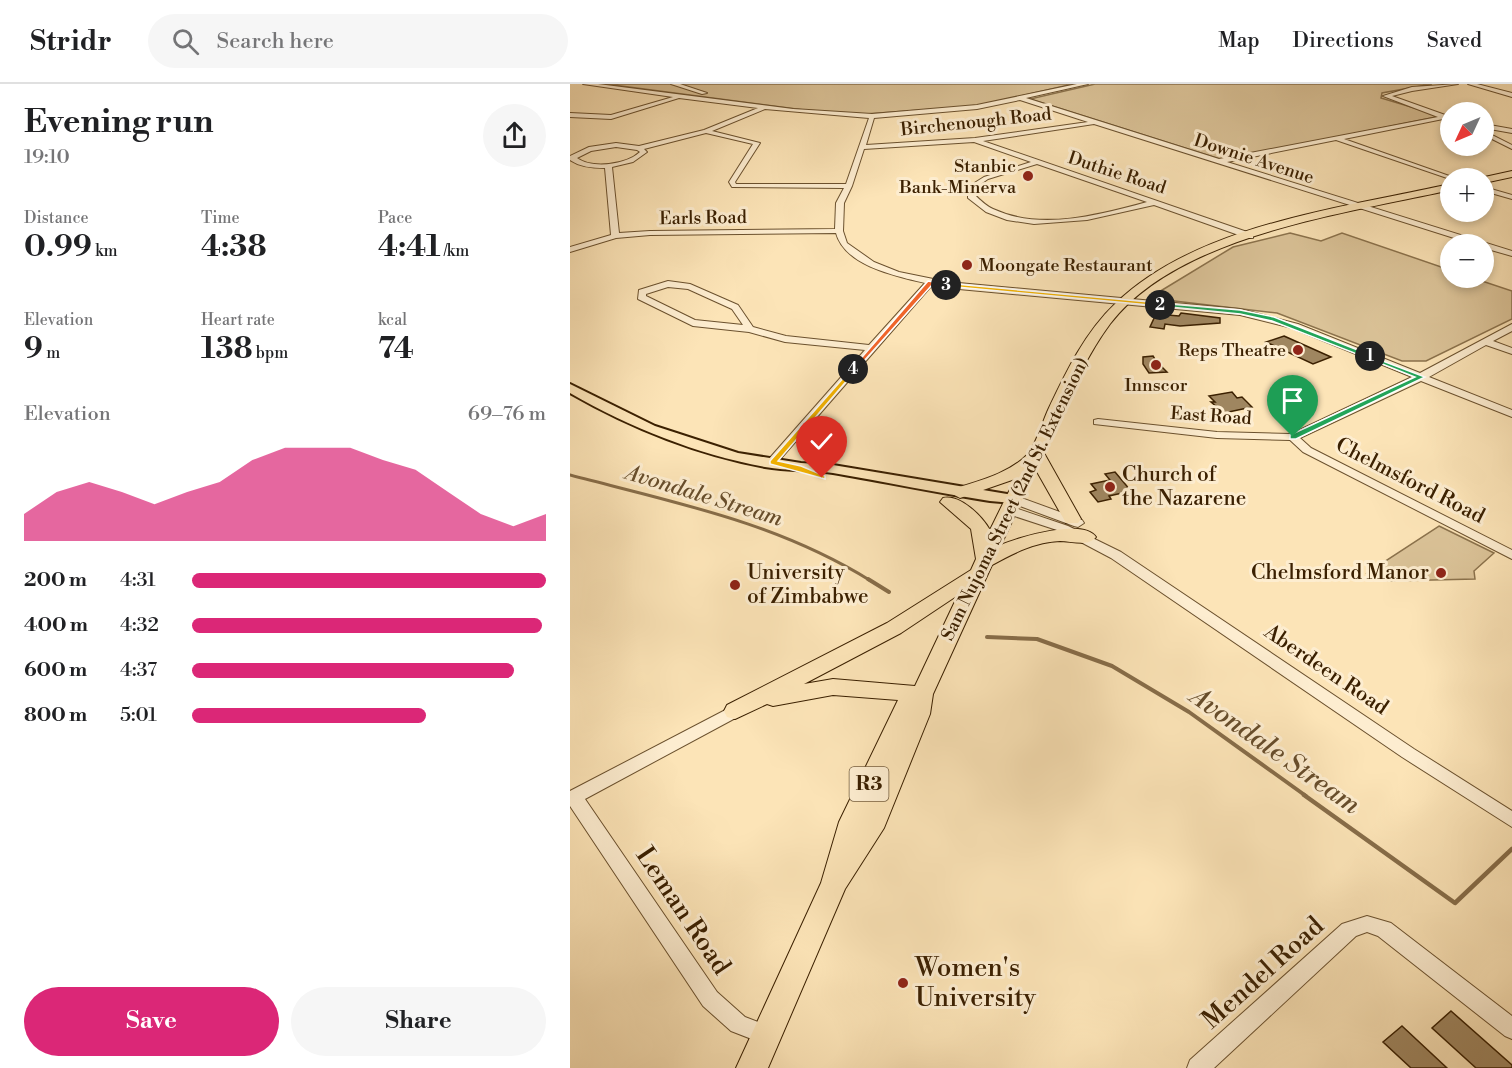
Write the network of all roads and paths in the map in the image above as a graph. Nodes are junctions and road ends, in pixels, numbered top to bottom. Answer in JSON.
{"nodes":[{"id":1,"x":586,"y":84,"type":"edge"},
{"id":2,"x":675,"y":84,"type":"edge"},
{"id":3,"x":1085,"y":84,"type":"edge"},
{"id":4,"x":1455,"y":84,"type":"edge"},
{"id":5,"x":1471,"y":84,"type":"edge"},
{"id":6,"x":1512,"y":95,"type":"edge"},
{"id":7,"x":681,"y":97,"type":"junction"},
{"id":8,"x":702,"y":99,"type":"junction"},
{"id":9,"x":1020,"y":99,"type":"junction"},
{"id":10,"x":765,"y":107,"type":"junction"},
{"id":11,"x":570,"y":115,"type":"edge"},
{"id":12,"x":1440,"y":115,"type":"edge"},
{"id":13,"x":872,"y":116,"type":"junction"},
{"id":14,"x":1440,"y":119,"type":"edge"},
{"id":15,"x":1093,"y":122,"type":"junction"},
{"id":16,"x":1494,"y":128,"type":"edge"},
{"id":17,"x":706,"y":131,"type":"junction"},
{"id":18,"x":1512,"y":131,"type":"edge"},
{"id":19,"x":1336,"y":138,"type":"junction"},
{"id":20,"x":1494,"y":138,"type":"edge"},
{"id":21,"x":975,"y":140,"type":"junction"},
{"id":22,"x":861,"y":147,"type":"junction"},
{"id":23,"x":1512,"y":147,"type":"edge"},
{"id":24,"x":639,"y":148,"type":"junction"},
{"id":25,"x":573,"y":154,"type":"edge"},
{"id":26,"x":1036,"y":162,"type":"junction"},
{"id":27,"x":1214,"y":162,"type":"junction"},
{"id":28,"x":608,"y":165,"type":"junction"},
{"id":29,"x":1440,"y":174,"type":"edge"},
{"id":30,"x":1512,"y":174,"type":"edge"},
{"id":31,"x":1494,"y":178,"type":"edge"},
{"id":32,"x":849,"y":186,"type":"junction"},
{"id":33,"x":1440,"y":189,"type":"edge"},
{"id":34,"x":1494,"y":192,"type":"edge"},
{"id":35,"x":1512,"y":197,"type":"edge"},
{"id":36,"x":1157,"y":202,"type":"junction"},
{"id":37,"x":1361,"y":208,"type":"junction"},
{"id":38,"x":839,"y":231,"type":"junction"},
{"id":39,"x":1446,"y":234,"type":"edge"},
{"id":40,"x":615,"y":236,"type":"junction"},
{"id":41,"x":1250,"y":236,"type":"junction"},
{"id":42,"x":1494,"y":249,"type":"edge"},
{"id":43,"x":570,"y":250,"type":"edge"},
{"id":44,"x":1512,"y":254,"type":"edge"},
{"id":45,"x":930,"y":282,"type":"junction"},
{"id":46,"x":1124,"y":301,"type":"junction"},
{"id":47,"x":1512,"y":327,"type":"edge"},
{"id":48,"x":750,"y":329,"type":"junction"},
{"id":49,"x":1487,"y":342,"type":"junction"},
{"id":50,"x":871,"y":348,"type":"junction"},
{"id":51,"x":1512,"y":351,"type":"edge"},
{"id":52,"x":1421,"y":377,"type":"junction"},
{"id":53,"x":570,"y":388,"type":"edge"},
{"id":54,"x":1512,"y":414,"type":"edge"},
{"id":55,"x":1098,"y":423,"type":"dead end"},
{"id":56,"x":1293,"y":437,"type":"junction"},
{"id":57,"x":1036,"y":454,"type":"junction"},
{"id":58,"x":772,"y":462,"type":"junction"},
{"id":59,"x":955,"y":497,"type":"junction"},
{"id":60,"x":1011,"y":504,"type":"junction"},
{"id":61,"x":1072,"y":519,"type":"junction"},
{"id":62,"x":1087,"y":537,"type":"junction"},
{"id":63,"x":1116,"y":555,"type":"junction"},
{"id":64,"x":1512,"y":555,"type":"edge"},
{"id":65,"x":982,"y":567,"type":"junction"},
{"id":66,"x":922,"y":694,"type":"junction"},
{"id":67,"x":735,"y":711,"type":"junction"},
{"id":68,"x":572,"y":798,"type":"edge"},
{"id":69,"x":1512,"y":820,"type":"edge"},
{"id":70,"x":1512,"y":1029,"type":"edge"},
{"id":71,"x":767,"y":1035,"type":"junction"},
{"id":72,"x":752,"y":1068,"type":"edge"},
{"id":73,"x":1198,"y":1068,"type":"edge"}],
"edges":[{"from":1,"to":7,"type":"street"},
{"from":2,"to":8,"type":"street"},
{"from":3,"to":9,"type":"street"},
{"from":4,"to":12,"type":"street"},
{"from":5,"to":6,"type":"street"},
{"from":7,"to":8,"type":"street"},
{"from":7,"to":11,"type":"street"},
{"from":8,"to":10,"type":"street"},
{"from":9,"to":13,"type":"street"},
{"from":9,"to":15,"type":"street","name":"Downie Avenue"},
{"from":10,"to":13,"type":"street"},
{"from":10,"to":17,"type":"street"},
{"from":13,"to":22,"type":"street"},
{"from":14,"to":19,"type":"street"},
{"from":15,"to":21,"type":"street","name":"Birchenough Road"},
{"from":15,"to":27,"type":"street","name":"Downie Avenue"},
{"from":16,"to":18,"type":"street"},
{"from":17,"to":24,"type":"street"},
{"from":17,"to":32,"type":"street"},
{"from":19,"to":27,"type":"street"},
{"from":19,"to":29,"type":"street"},
{"from":20,"to":23,"type":"street"},
{"from":21,"to":22,"type":"street","name":"Birchenough Road"},
{"from":21,"to":26,"type":"street","name":"Duthie Road"},
{"from":22,"to":32,"type":"street"},
{"from":24,"to":25,"type":"street"},
{"from":24,"to":28,"type":"street"},
{"from":25,"to":28,"type":"street"},
{"from":26,"to":36,"type":"street","name":"Duthie Road"},
{"from":26,"to":36,"type":"street"},
{"from":27,"to":37,"type":"street","name":"Downie Avenue"},
{"from":28,"to":40,"type":"street"},
{"from":30,"to":31,"type":"highway"},
{"from":32,"to":38,"type":"street"},
{"from":33,"to":37,"type":"highway","name":"Sam Nujoma Street (2nd St. Extension)","number":"R3"},
{"from":34,"to":35,"type":"street"},
{"from":36,"to":41,"type":"street","name":"Duthie Road"},
{"from":37,"to":39,"type":"street","name":"Downie Avenue"},
{"from":37,"to":41,"type":"highway","name":"Sam Nujoma Street (2nd St. Extension)","number":"R3"},
{"from":38,"to":40,"type":"street","name":"Earls Road"},
{"from":38,"to":45,"type":"street"},
{"from":40,"to":43,"type":"street","name":"Earls Road"},
{"from":41,"to":46,"type":"highway","name":"Sam Nujoma Street (2nd St. Extension)","number":"R3"},
{"from":42,"to":44,"type":"street","name":"Downie Avenue"},
{"from":45,"to":46,"type":"street"},
{"from":45,"to":50,"type":"street"},
{"from":46,"to":52,"type":"street"},
{"from":46,"to":57,"type":"highway","name":"Sam Nujoma Street (2nd St. Extension)","number":"R3"},
{"from":47,"to":49,"type":"street","name":"East Road"},
{"from":48,"to":48,"type":"street"},
{"from":48,"to":50,"type":"street"},
{"from":49,"to":51,"type":"street"},
{"from":49,"to":52,"type":"street","name":"East Road"},
{"from":50,"to":58,"type":"street"},
{"from":52,"to":54,"type":"street"},
{"from":52,"to":56,"type":"street","name":"East Road"},
{"from":53,"to":58,"type":"main road"},
{"from":55,"to":56,"type":"street","name":"East Road"},
{"from":56,"to":64,"type":"street","name":"Chelmsford Road"},
{"from":57,"to":59,"type":"highway"},
{"from":57,"to":60,"type":"highway","name":"Sam Nujoma Street (2nd St. Extension)","number":"R3"},
{"from":57,"to":61,"type":"highway"},
{"from":58,"to":59,"type":"main road"},
{"from":59,"to":60,"type":"main road"},
{"from":59,"to":65,"type":"highway"},
{"from":60,"to":61,"type":"street","name":"Aberdeen Road"},
{"from":60,"to":62,"type":"street","name":"Aberdeen Road"},
{"from":60,"to":65,"type":"highway","name":"Sam Nujoma Street (2nd St. Extension)","number":"R3"},
{"from":61,"to":63,"type":"street","name":"Aberdeen Road"},
{"from":62,"to":63,"type":"street","name":"Aberdeen Road"},
{"from":62,"to":65,"type":"highway"},
{"from":63,"to":69,"type":"street","name":"Aberdeen Road"},
{"from":65,"to":66,"type":"highway","name":"Sam Nujoma Street (2nd St. Extension)","number":"R3"},
{"from":65,"to":67,"type":"highway"},
{"from":66,"to":67,"type":"highway"},
{"from":66,"to":71,"type":"highway","name":"Sam Nujoma Street (2nd St. Extension)","number":"R3"},
{"from":67,"to":68,"type":"street"},
{"from":68,"to":71,"type":"street","name":"Leman Road"},
{"from":70,"to":73,"type":"street","name":"Mendel Road"},
{"from":71,"to":72,"type":"highway","name":"Sam Nujoma Street (2nd St. Extension)","number":"R3"}]}
